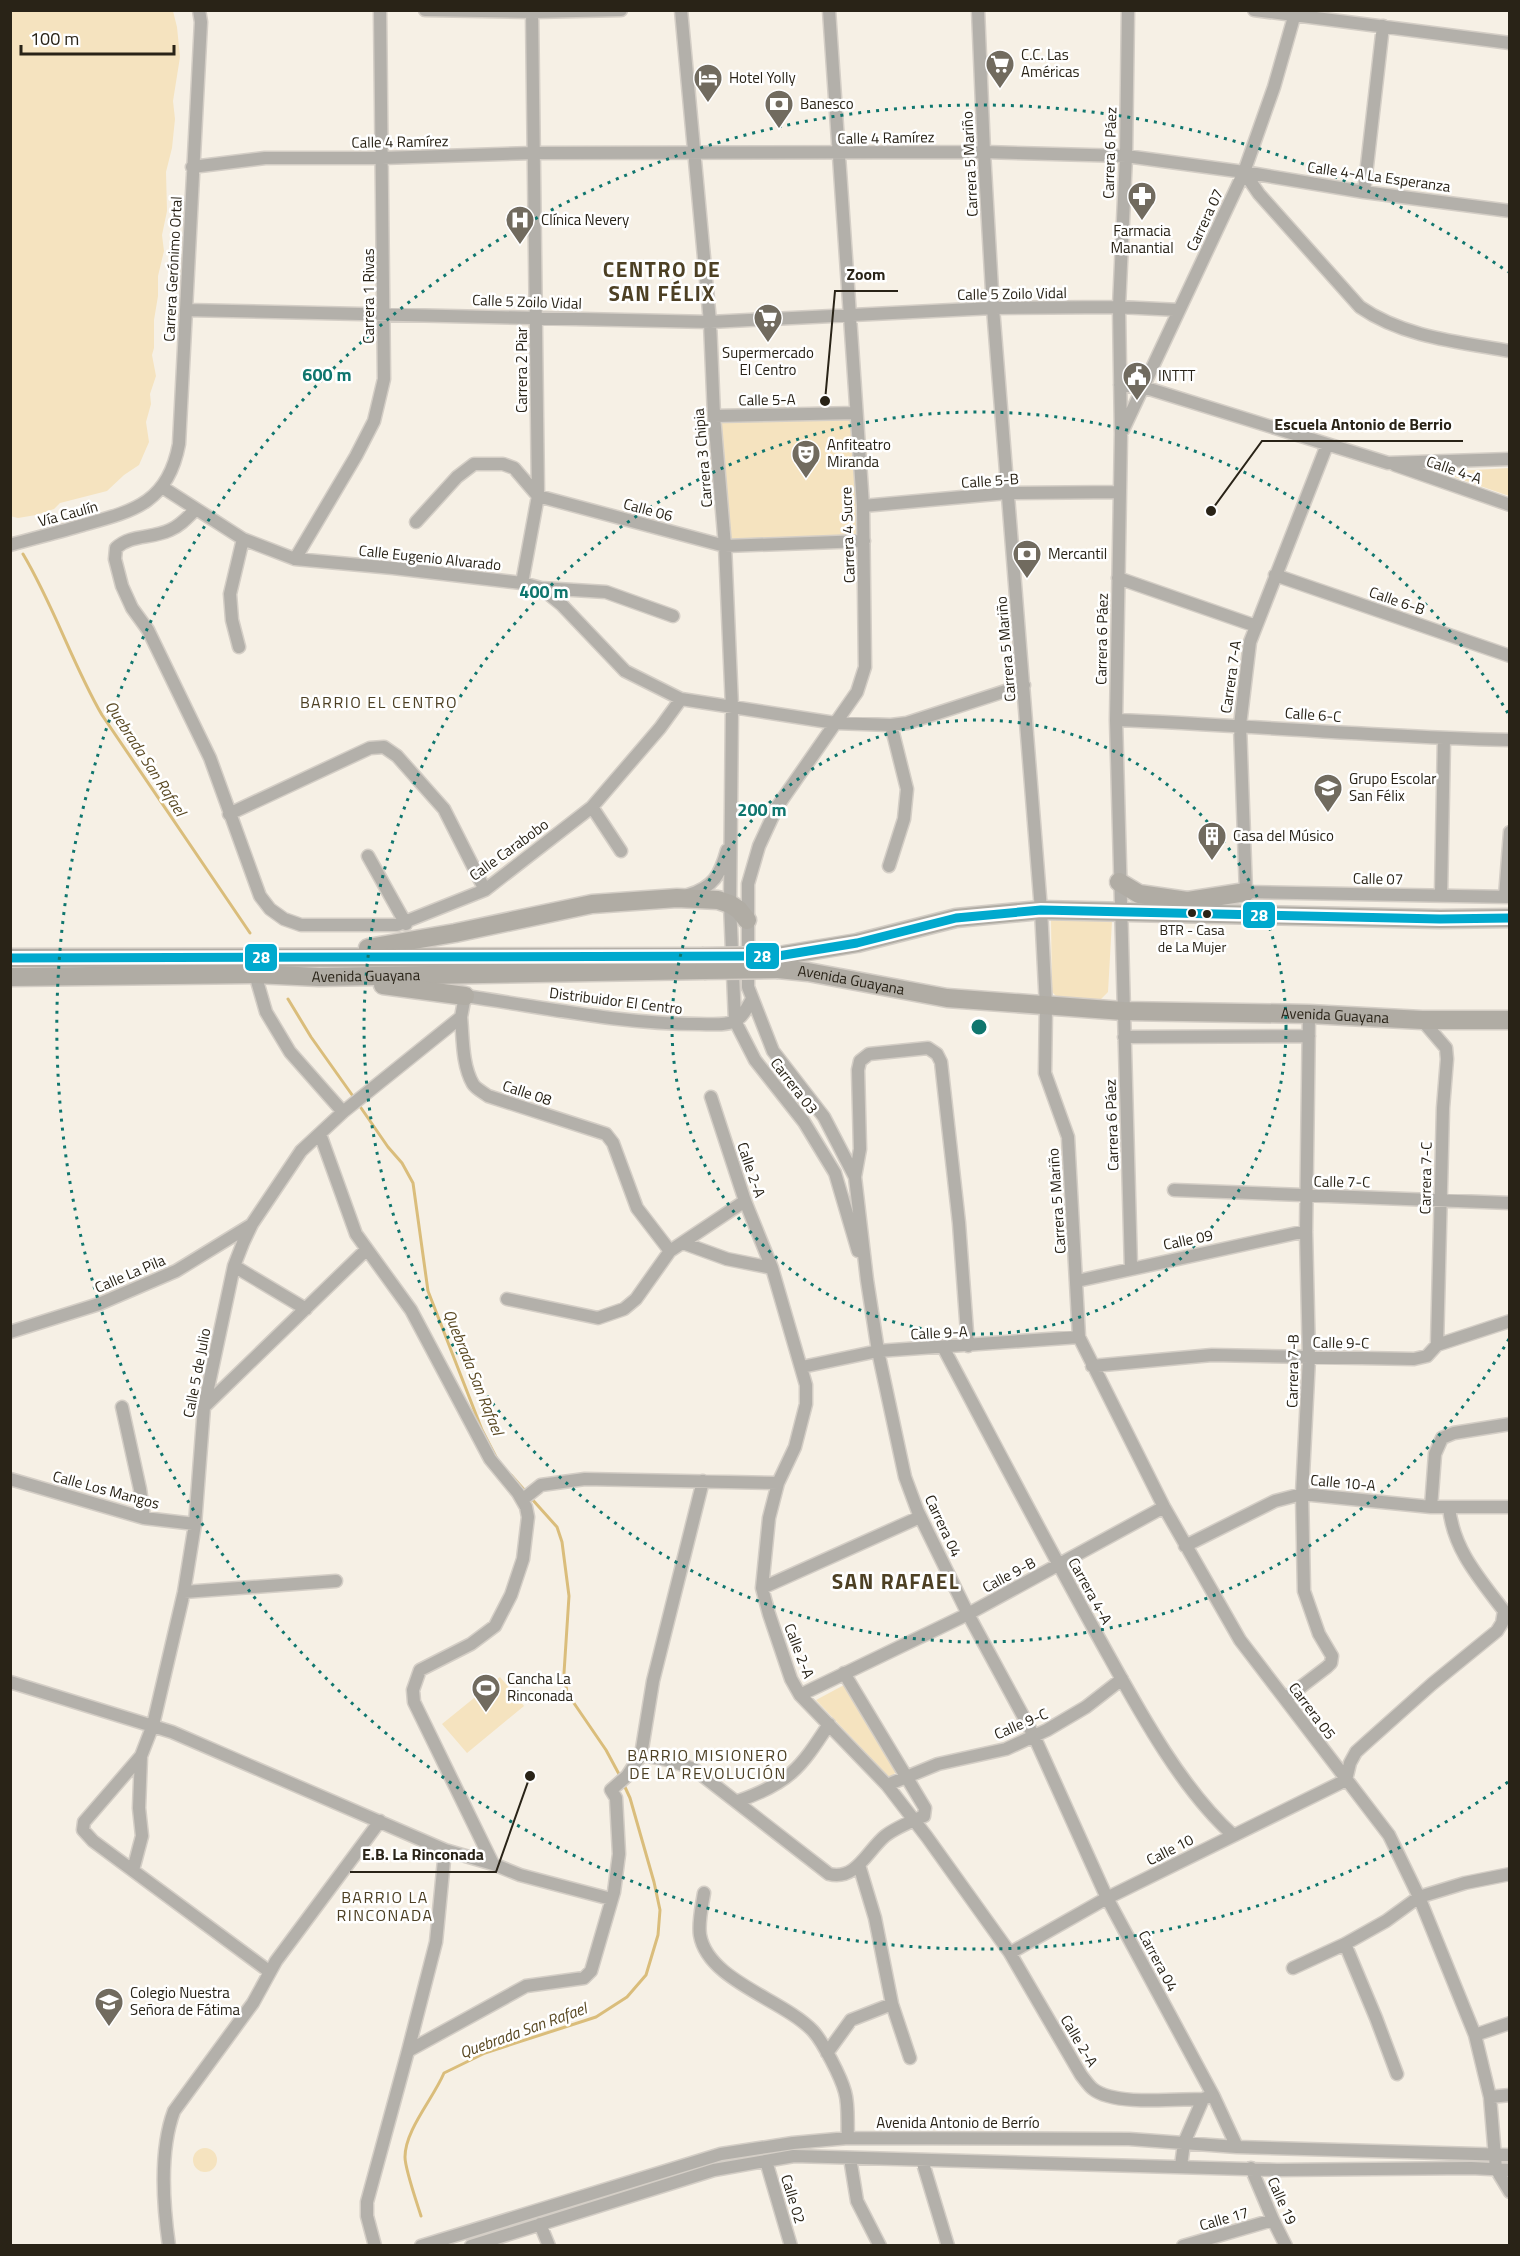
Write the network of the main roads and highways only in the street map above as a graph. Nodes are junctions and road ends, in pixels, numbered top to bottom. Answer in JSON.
{"nodes":[{"id":1,"x":1119,"y":882,"type":"road end"},
{"id":2,"x":1246,"y":892,"type":"road end"},
{"id":3,"x":1187,"y":901,"type":"junction"},
{"id":4,"x":1153,"y":912,"type":"junction"},
{"id":5,"x":1221,"y":914,"type":"junction"},
{"id":6,"x":1509,"y":918,"type":"edge"},
{"id":7,"x":747,"y":920,"type":"road end"},
{"id":8,"x":317,"y":957,"type":"junction"},
{"id":9,"x":10,"y":958,"type":"edge"},
{"id":10,"x":778,"y":962,"type":"junction"},
{"id":11,"x":703,"y":964,"type":"junction"},
{"id":12,"x":10,"y":977,"type":"edge"},
{"id":13,"x":319,"y":977,"type":"junction"},
{"id":14,"x":465,"y":996,"type":"road end"},
{"id":15,"x":1509,"y":1020,"type":"edge"}],
"edges":[{"from":1,"to":3,"type":"highway"},
{"from":2,"to":3,"type":"highway"},
{"from":3,"to":4,"type":"highway"},
{"from":3,"to":5,"type":"highway"},
{"from":4,"to":5,"type":"highway","name":"Avenida Guayana"},
{"from":4,"to":10,"type":"highway","name":"Avenida Guayana"},
{"from":5,"to":6,"type":"highway","name":"Avenida Guayana"},
{"from":7,"to":8,"type":"highway"},
{"from":8,"to":9,"type":"highway","name":"Avenida Guayana"},
{"from":8,"to":11,"type":"highway","name":"Avenida Guayana"},
{"from":10,"to":11,"type":"highway","name":"Avenida Guayana","bridge":true},
{"from":10,"to":15,"type":"highway","name":"Avenida Guayana"},
{"from":11,"to":13,"type":"highway","name":"Avenida Guayana"},
{"from":12,"to":13,"type":"highway","name":"Avenida Guayana"},
{"from":13,"to":14,"type":"highway"}]}
